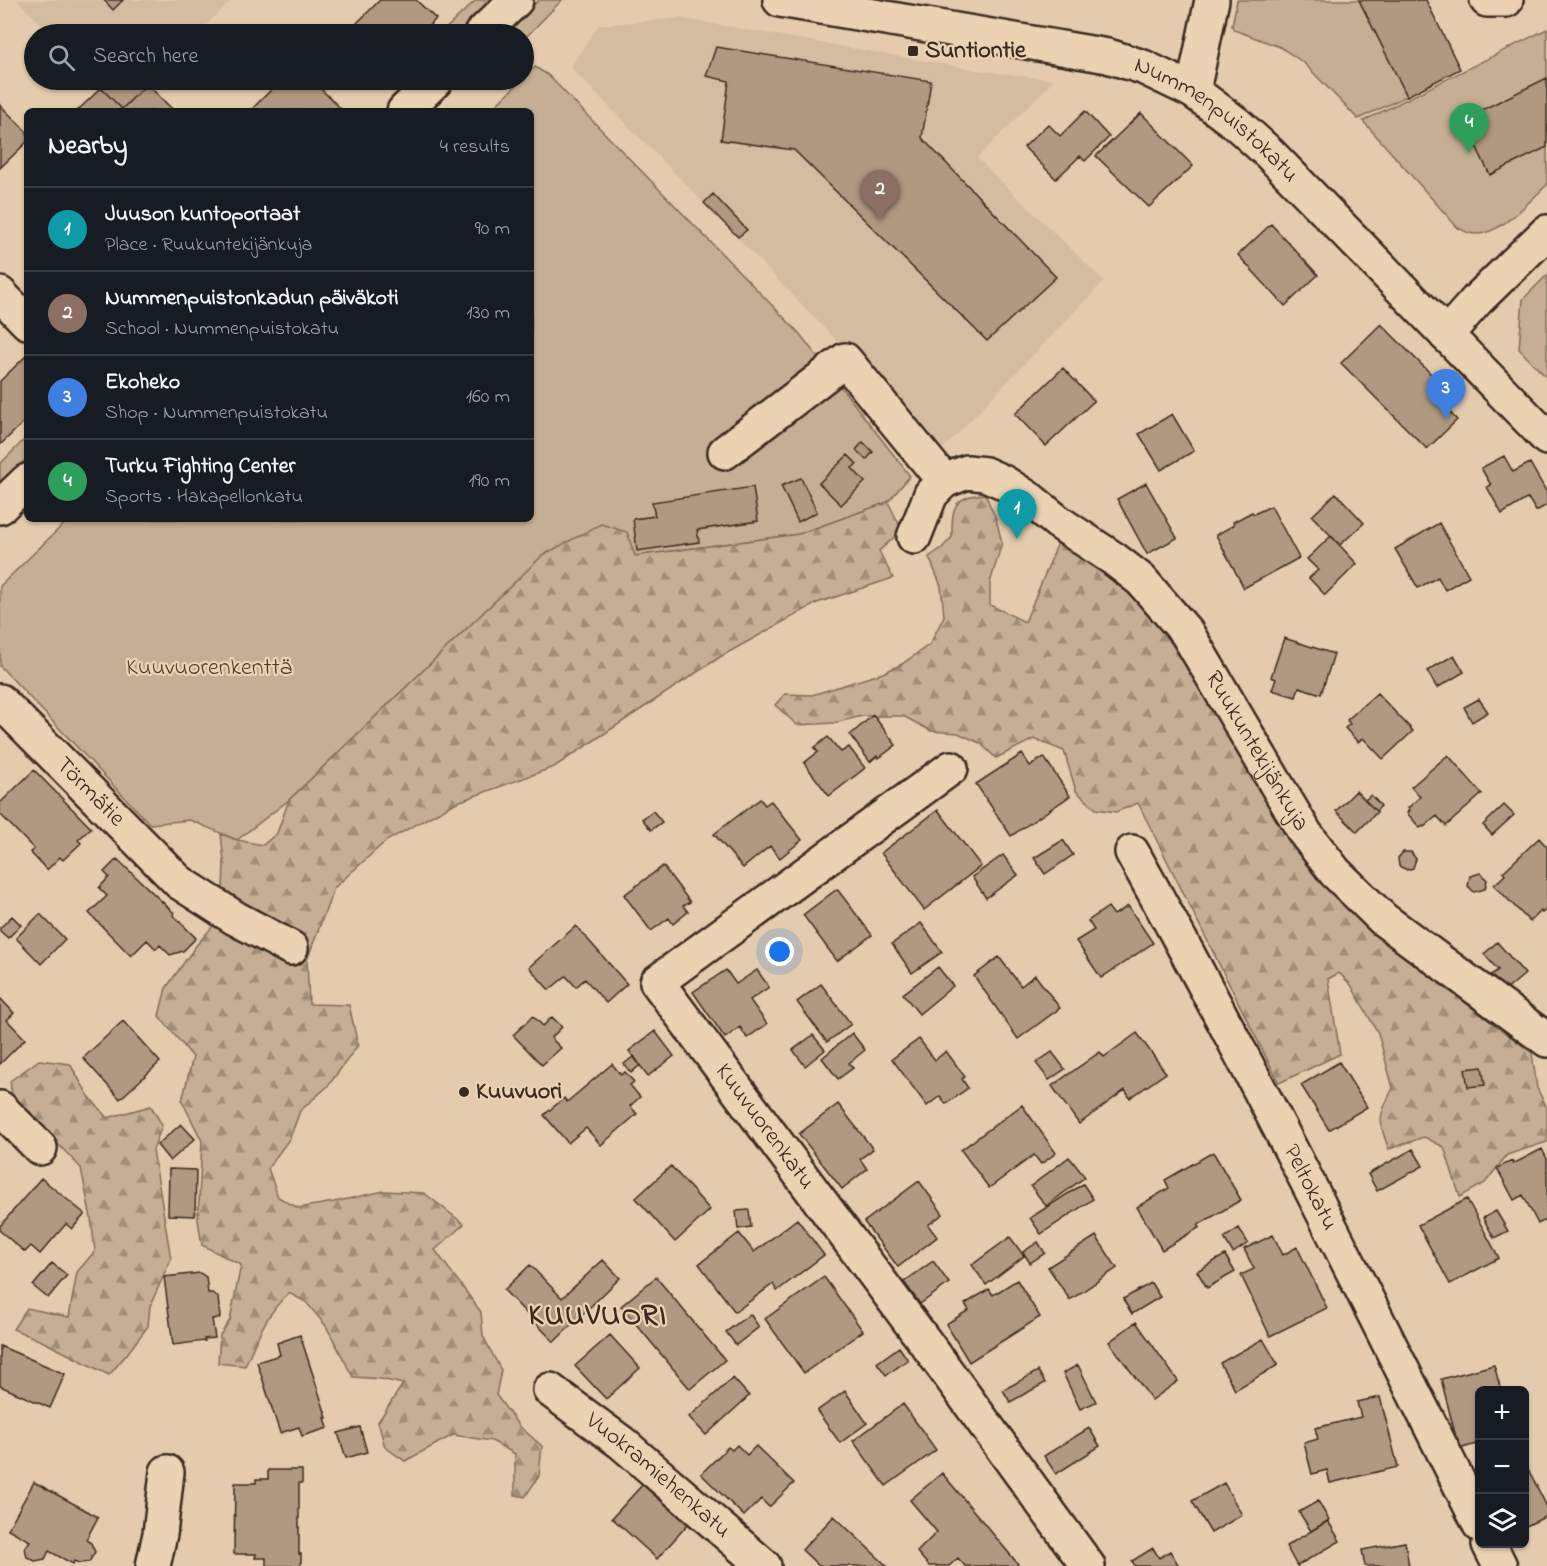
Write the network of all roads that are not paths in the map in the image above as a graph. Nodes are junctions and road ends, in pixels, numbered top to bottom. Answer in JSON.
{"nodes":[{"id":1,"x":516,"y":0,"type":"edge"},
{"id":2,"x":780,"y":0,"type":"edge"},
{"id":3,"x":1212,"y":0,"type":"edge"},
{"id":4,"x":1487,"y":0,"type":"edge"},
{"id":5,"x":1506,"y":0,"type":"edge"},
{"id":6,"x":491,"y":24,"type":"edge"},
{"id":7,"x":426,"y":90,"type":"edge"},
{"id":8,"x":1193,"y":91,"type":"junction"},
{"id":9,"x":407,"y":108,"type":"edge"},
{"id":10,"x":1547,"y":232,"type":"edge"},
{"id":11,"x":0,"y":294,"type":"edge"},
{"id":12,"x":24,"y":318,"type":"edge"},
{"id":13,"x":1446,"y":335,"type":"junction"},
{"id":14,"x":1547,"y":438,"type":"edge"},
{"id":15,"x":725,"y":452,"type":"dead end"},
{"id":16,"x":956,"y":476,"type":"junction"},
{"id":17,"x":24,"y":484,"type":"edge"},
{"id":18,"x":0,"y":507,"type":"edge"},
{"id":19,"x":914,"y":537,"type":"dead end"},
{"id":20,"x":0,"y":701,"type":"edge"},
{"id":21,"x":951,"y":768,"type":"dead end"},
{"id":22,"x":1132,"y":852,"type":"dead end"},
{"id":23,"x":291,"y":948,"type":"dead end"},
{"id":24,"x":1547,"y":1040,"type":"edge"},
{"id":25,"x":0,"y":1108,"type":"edge"},
{"id":26,"x":40,"y":1148,"type":"dead end"},
{"id":27,"x":550,"y":1390,"type":"dead end"},
{"id":28,"x":167,"y":1473,"type":"dead end"},
{"id":29,"x":1475,"y":1517,"type":"edge"},
{"id":30,"x":1491,"y":1548,"type":"edge"},
{"id":31,"x":153,"y":1566,"type":"edge"},
{"id":32,"x":764,"y":1566,"type":"edge"},
{"id":33,"x":1088,"y":1566,"type":"edge"},
{"id":34,"x":1500,"y":1566,"type":"edge"}],
"edges":[{"from":1,"to":6,"type":"street"},
{"from":2,"to":8,"type":"street","name":"Nummenpuistokatu"},
{"from":3,"to":8,"type":"street"},
{"from":4,"to":5,"type":"street"},
{"from":7,"to":9,"type":"street"},
{"from":8,"to":13,"type":"street","name":"Nummenpuistokatu"},
{"from":10,"to":13,"type":"street"},
{"from":11,"to":12,"type":"street"},
{"from":13,"to":14,"type":"street","name":"Nummenpuistokatu"},
{"from":15,"to":16,"type":"street"},
{"from":16,"to":19,"type":"street"},
{"from":16,"to":24,"type":"street","name":"Ruukuntekijänkuja"},
{"from":17,"to":18,"type":"street"},
{"from":20,"to":23,"type":"street","name":"Törmätie"},
{"from":21,"to":33,"type":"street","name":"Kuuvuorenkatu"},
{"from":22,"to":29,"type":"street","name":"Peltokatu"},
{"from":25,"to":26,"type":"street"},
{"from":27,"to":32,"type":"street","name":"Vuokramiehenkatu"},
{"from":28,"to":31,"type":"street"},
{"from":30,"to":34,"type":"street"}]}
